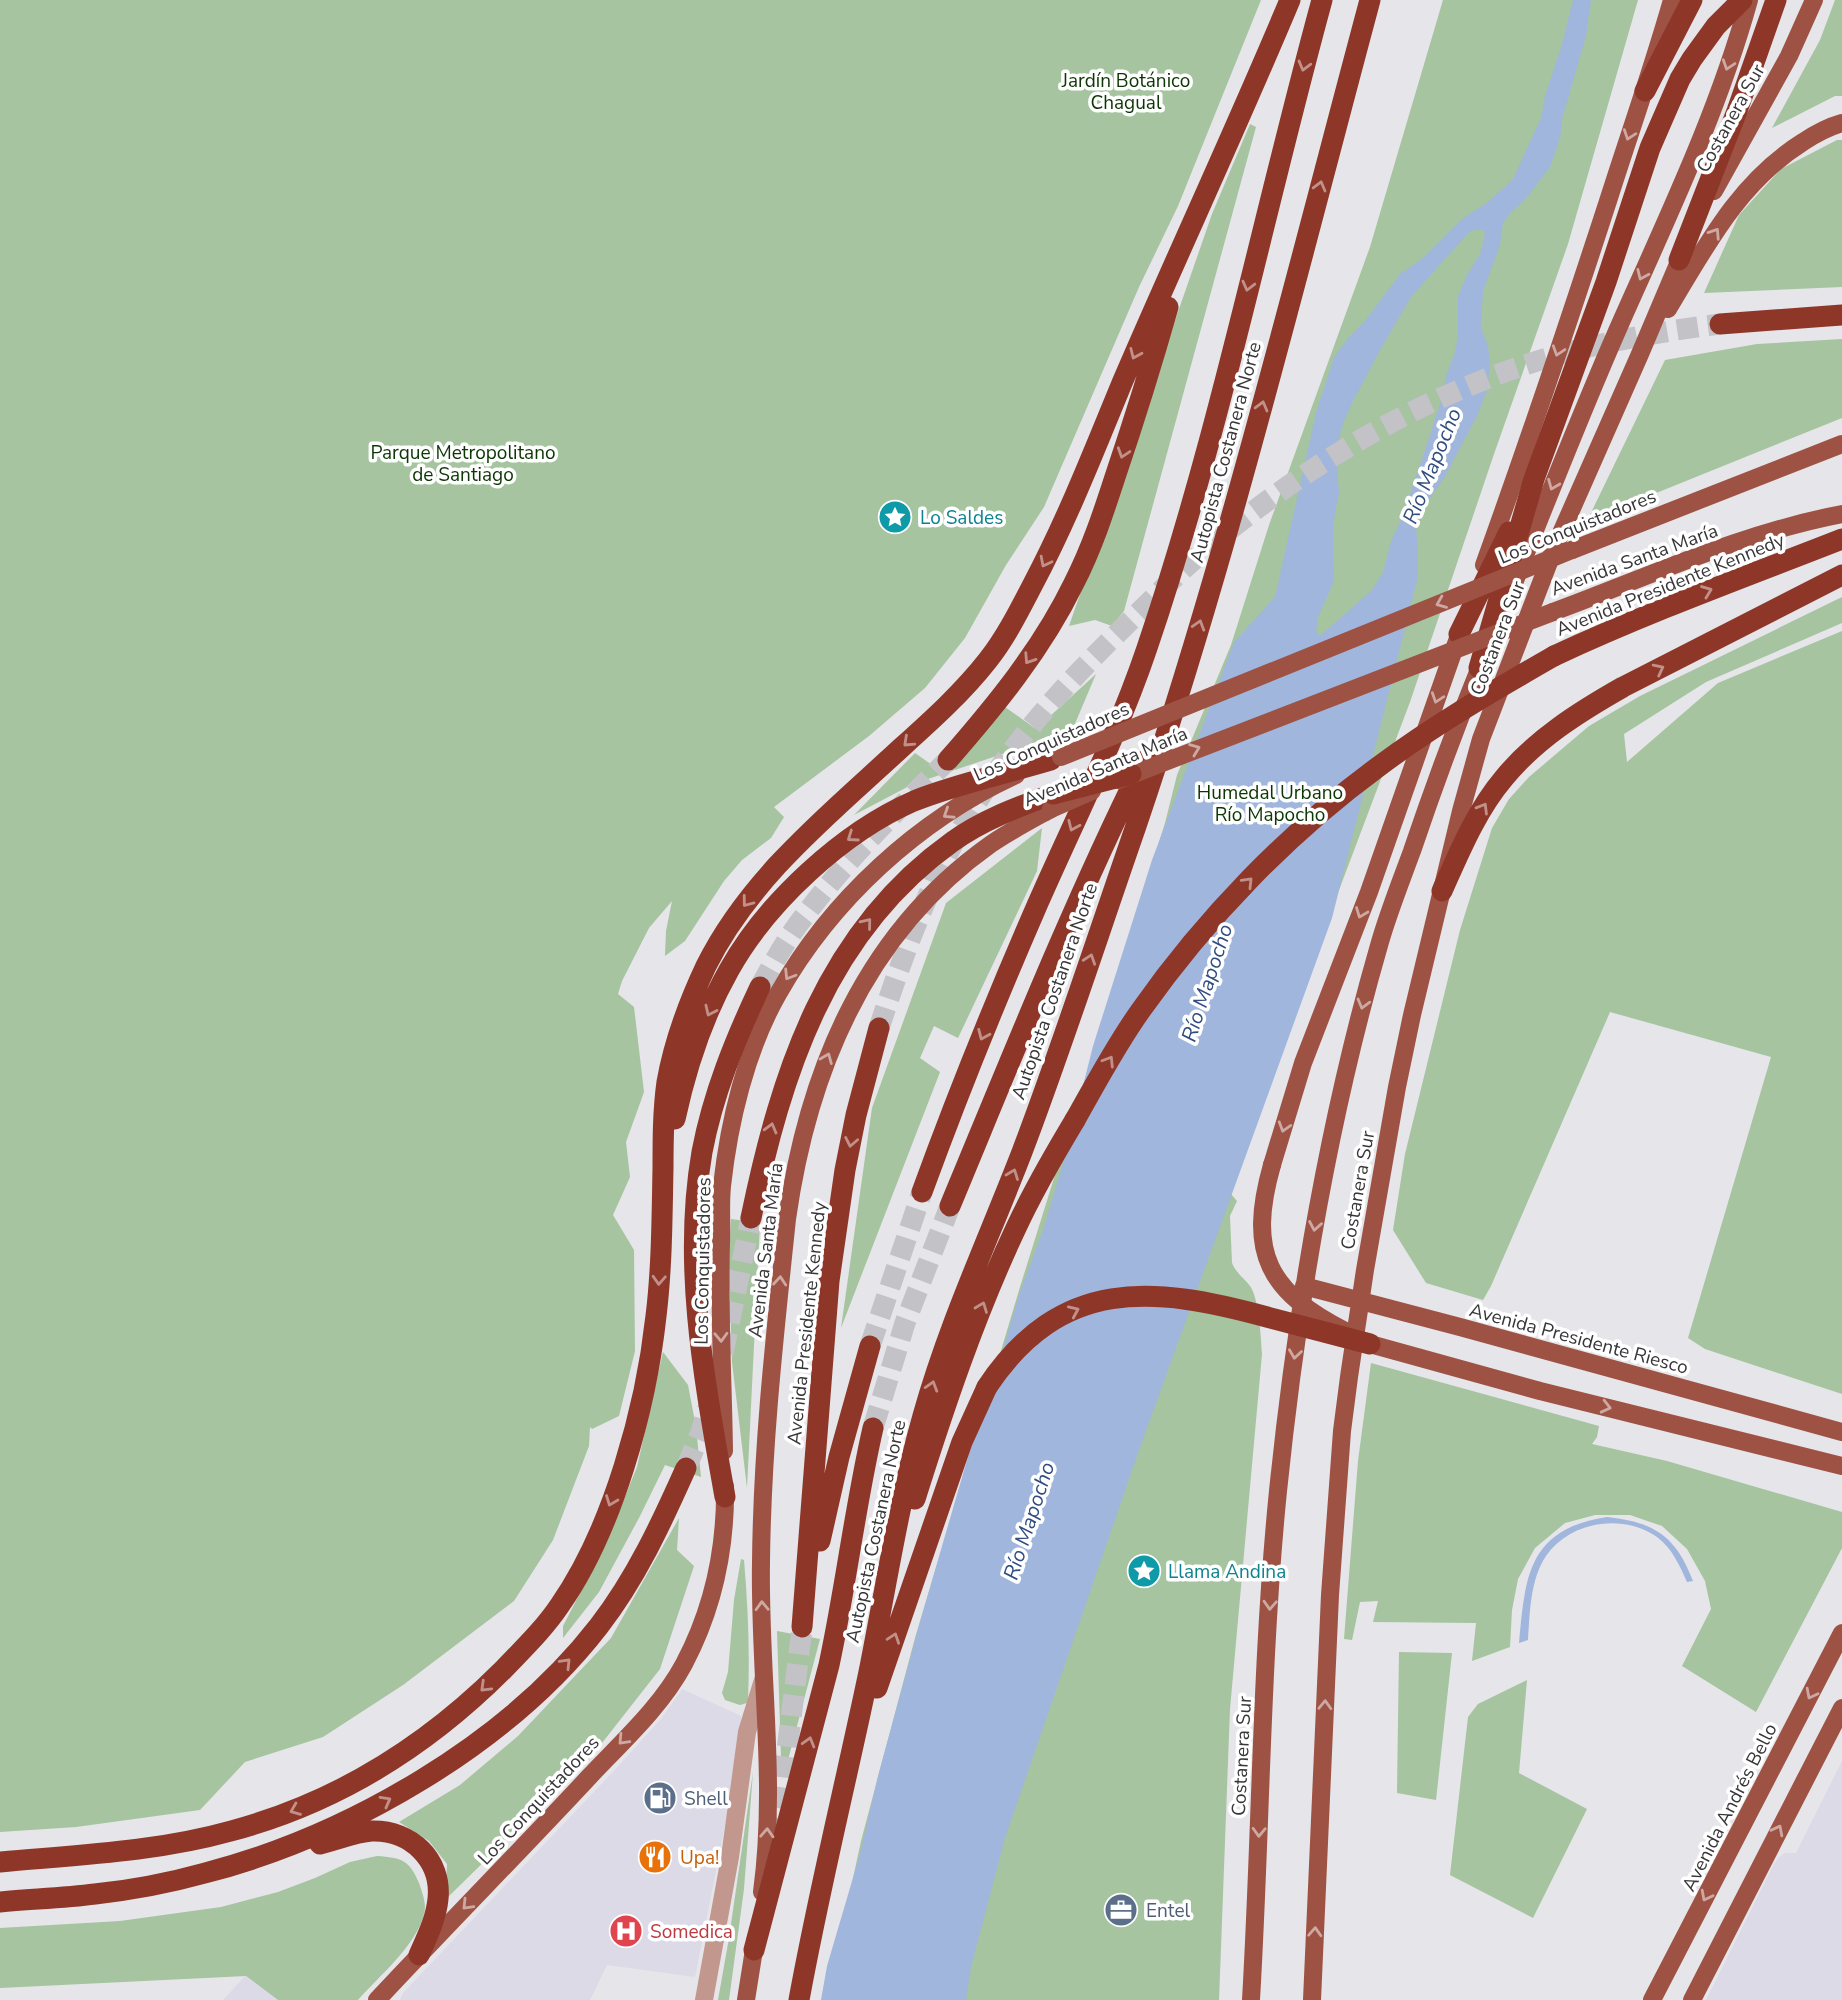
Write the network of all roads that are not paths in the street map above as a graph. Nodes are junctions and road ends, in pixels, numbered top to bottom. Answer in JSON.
{"nodes":[{"id":1,"x":1290,"y":0,"type":"edge"},
{"id":2,"x":1322,"y":0,"type":"edge"},
{"id":3,"x":1370,"y":0,"type":"edge"},
{"id":4,"x":1672,"y":0,"type":"edge"},
{"id":5,"x":1692,"y":0,"type":"edge"},
{"id":6,"x":1742,"y":0,"type":"edge"},
{"id":7,"x":1748,"y":0,"type":"edge"},
{"id":8,"x":1776,"y":0,"type":"edge"},
{"id":9,"x":1814,"y":0,"type":"edge"},
{"id":10,"x":1645,"y":91,"type":"junction"},
{"id":11,"x":1842,"y":123,"type":"edge"},
{"id":12,"x":1192,"y":224,"type":"junction"},
{"id":13,"x":1679,"y":260,"type":"junction"},
{"id":14,"x":1842,"y":315,"type":"edge"},
{"id":15,"x":1720,"y":324,"type":"tunnel mouth"},
{"id":16,"x":1640,"y":354,"type":"junction"},
{"id":17,"x":1842,"y":444,"type":"edge"},
{"id":18,"x":1534,"y":479,"type":"junction"},
{"id":19,"x":1842,"y":514,"type":"edge"},
{"id":20,"x":1842,"y":539,"type":"edge"},
{"id":21,"x":1842,"y":575,"type":"edge"},
{"id":22,"x":1459,"y":634,"type":"junction"},
{"id":23,"x":1479,"y":668,"type":"junction"},
{"id":24,"x":1179,"y":690,"type":"junction"},
{"id":25,"x":1056,"y":758,"type":"junction"},
{"id":26,"x":948,"y":760,"type":"tunnel mouth"},
{"id":27,"x":1131,"y":774,"type":"joint"},
{"id":28,"x":1052,"y":801,"type":"junction"},
{"id":29,"x":1442,"y":891,"type":"junction"},
{"id":30,"x":760,"y":987,"type":"tunnel mouth"},
{"id":31,"x":879,"y":1028,"type":"tunnel mouth"},
{"id":32,"x":922,"y":1192,"type":"tunnel mouth"},
{"id":33,"x":950,"y":1206,"type":"tunnel mouth"},
{"id":34,"x":662,"y":1211,"type":"junction"},
{"id":35,"x":751,"y":1218,"type":"tunnel mouth"},
{"id":36,"x":1304,"y":1286,"type":"junction"},
{"id":37,"x":1360,"y":1300,"type":"junction"},
{"id":38,"x":1370,"y":1344,"type":"junction"},
{"id":39,"x":870,"y":1346,"type":"tunnel mouth"},
{"id":40,"x":873,"y":1428,"type":"tunnel mouth"},
{"id":41,"x":1842,"y":1432,"type":"edge"},
{"id":42,"x":1842,"y":1466,"type":"edge"},
{"id":43,"x":686,"y":1468,"type":"tunnel mouth"},
{"id":44,"x":725,"y":1497,"type":"junction"},
{"id":45,"x":888,"y":1580,"type":"junction"},
{"id":46,"x":1842,"y":1633,"type":"edge"},
{"id":47,"x":765,"y":1673,"type":"junction"},
{"id":48,"x":1842,"y":1708,"type":"edge"},
{"id":49,"x":848,"y":1772,"type":"junction"},
{"id":50,"x":0,"y":1862,"type":"edge"},
{"id":51,"x":233,"y":1866,"type":"junction"},
{"id":52,"x":0,"y":1902,"type":"edge"},
{"id":53,"x":754,"y":1950,"type":"junction"},
{"id":54,"x":419,"y":1955,"type":"junction"},
{"id":55,"x":377,"y":2000,"type":"edge"},
{"id":56,"x":704,"y":2000,"type":"edge"},
{"id":57,"x":746,"y":2000,"type":"edge"},
{"id":58,"x":799,"y":2000,"type":"edge"},
{"id":59,"x":1251,"y":2000,"type":"edge"},
{"id":60,"x":1312,"y":2000,"type":"edge"},
{"id":61,"x":1653,"y":2000,"type":"edge"},
{"id":62,"x":1692,"y":2000,"type":"edge"}],
"edges":[{"from":1,"to":12,"type":"highway"},
{"from":2,"to":32,"type":"highway","name":"Autopista Costanera Norte","one_way":true},
{"from":24,"to":3,"type":"highway","name":"Autopista Costanera Norte","one_way":true},
{"from":4,"to":10,"type":"main road","name":"Costanera Sur"},
{"from":5,"to":10,"type":"highway"},
{"from":6,"to":18,"type":"highway"},
{"from":7,"to":23,"type":"main road","name":"Costanera Sur","one_way":true},
{"from":8,"to":13,"type":"highway"},
{"from":9,"to":13,"type":"main road","name":"Costanera Sur"},
{"from":10,"to":22,"type":"main road","name":"Costanera Sur","one_way":true},
{"from":16,"to":11,"type":"main road","one_way":true},
{"from":12,"to":26,"type":"highway","one_way":true},
{"from":12,"to":34,"type":"highway","one_way":true},
{"from":13,"to":16,"type":"main road","name":"Costanera Sur"},
{"from":14,"to":15,"type":"highway"},
{"from":16,"to":29,"type":"main road","name":"Costanera Sur"},
{"from":17,"to":25,"type":"main road","name":"Los Conquistadores","one_way":true,"bridge":true},
{"from":18,"to":22,"type":"highway"},
{"from":18,"to":23,"type":"highway"},
{"from":27,"to":19,"type":"main road","name":"Avenida Santa María","one_way":true,"bridge":true},
{"from":45,"to":20,"type":"highway","name":"Avenida Presidente Kennedy","one_way":true,"bridge":true},
{"from":29,"to":21,"type":"highway","one_way":true},
{"from":22,"to":38,"type":"main road","name":"Costanera Sur","one_way":true,"bridge":true},
{"from":23,"to":36,"type":"main road","name":"Costanera Sur","one_way":true},
{"from":24,"to":33,"type":"highway"},
{"from":45,"to":24,"type":"highway","name":"Autopista Costanera Norte","one_way":true},
{"from":25,"to":34,"type":"highway","one_way":true},
{"from":25,"to":44,"type":"main road","name":"Los Conquistadores","one_way":true},
{"from":27,"to":28,"type":"highway","bridge":true},
{"from":35,"to":28,"type":"highway","one_way":true},
{"from":47,"to":28,"type":"main road","name":"Avenida Santa María","one_way":true},
{"from":29,"to":37,"type":"main road","name":"Costanera Sur"},
{"from":30,"to":44,"type":"highway"},
{"from":31,"to":39,"type":"highway","name":"Avenida Presidente Kennedy","one_way":true},
{"from":34,"to":50,"type":"highway","one_way":true},
{"from":36,"to":37,"type":"main road","name":"Avenida Presidente Riesco"},
{"from":36,"to":59,"type":"main road","name":"Costanera Sur","one_way":true},
{"from":37,"to":41,"type":"main road","name":"Avenida Presidente Riesco"},
{"from":60,"to":37,"type":"main road","name":"Costanera Sur","one_way":true},
{"from":38,"to":42,"type":"main road","one_way":true},
{"from":49,"to":38,"type":"highway","one_way":true,"bridge":true},
{"from":53,"to":40,"type":"highway","one_way":true},
{"from":51,"to":43,"type":"highway","one_way":true},
{"from":44,"to":54,"type":"main road","name":"Los Conquistadores","one_way":true},
{"from":45,"to":49,"type":"highway","name":"Autopista Costanera Norte"},
{"from":46,"to":61,"type":"main road","name":"Avenida Andrés Bello","one_way":true},
{"from":53,"to":47,"type":"main road","name":"Avenida Santa María","one_way":true},
{"from":47,"to":56,"type":"street","name":"Avenida Santa María"},
{"from":62,"to":48,"type":"main road","one_way":true},
{"from":49,"to":58,"type":"highway","name":"Autopista Costanera Norte"},
{"from":51,"to":52,"type":"highway"},
{"from":51,"to":54,"type":"highway"},
{"from":53,"to":57,"type":"main road","name":"Avenida Santa María"},
{"from":54,"to":55,"type":"main road","name":"Los Conquistadores"}]}
